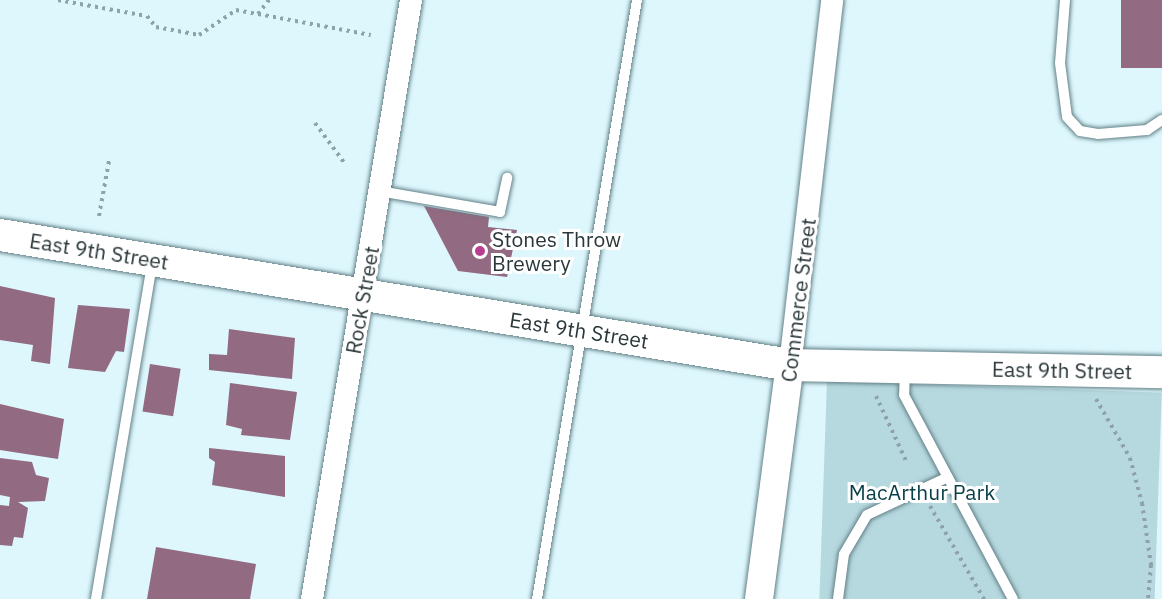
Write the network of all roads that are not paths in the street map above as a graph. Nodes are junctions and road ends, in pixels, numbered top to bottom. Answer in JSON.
{"nodes":[{"id":1,"x":411,"y":0,"type":"edge"},
{"id":2,"x":637,"y":0,"type":"edge"},
{"id":3,"x":832,"y":0,"type":"edge"},
{"id":4,"x":1065,"y":0,"type":"edge"},
{"id":5,"x":1162,"y":120,"type":"edge"},
{"id":6,"x":507,"y":178,"type":"dead end"},
{"id":7,"x":379,"y":191,"type":"junction"},
{"id":8,"x":0,"y":235,"type":"edge"},
{"id":9,"x":153,"y":260,"type":"junction"},
{"id":10,"x":363,"y":295,"type":"junction"},
{"id":11,"x":580,"y":331,"type":"junction"},
{"id":12,"x":790,"y":365,"type":"junction"},
{"id":13,"x":905,"y":367,"type":"junction"},
{"id":14,"x":1162,"y":372,"type":"edge"},
{"id":15,"x":948,"y":477,"type":"junction"},
{"id":16,"x":96,"y":599,"type":"edge"},
{"id":17,"x":312,"y":599,"type":"edge"},
{"id":18,"x":537,"y":599,"type":"edge"},
{"id":19,"x":759,"y":599,"type":"edge"},
{"id":20,"x":838,"y":599,"type":"edge"},
{"id":21,"x":1013,"y":599,"type":"edge"}],
"edges":[{"from":1,"to":7,"type":"street","name":"Rock Street"},
{"from":2,"to":11,"type":"lane"},
{"from":3,"to":12,"type":"street","name":"Commerce Street"},
{"from":4,"to":5,"type":"lane"},
{"from":6,"to":7,"type":"lane"},
{"from":7,"to":10,"type":"street","name":"Rock Street"},
{"from":8,"to":9,"type":"main road","name":"East 9th Street"},
{"from":9,"to":10,"type":"main road","name":"East 9th Street"},
{"from":9,"to":16,"type":"lane"},
{"from":10,"to":11,"type":"main road","name":"East 9th Street"},
{"from":10,"to":17,"type":"street","name":"Rock Street"},
{"from":11,"to":12,"type":"main road","name":"East 9th Street"},
{"from":11,"to":18,"type":"lane"},
{"from":12,"to":13,"type":"main road","name":"East 9th Street"},
{"from":12,"to":19,"type":"street","name":"Commerce Street"},
{"from":13,"to":14,"type":"main road","name":"East 9th Street"},
{"from":13,"to":15,"type":"lane"},
{"from":15,"to":20,"type":"lane"},
{"from":15,"to":21,"type":"lane"}]}
